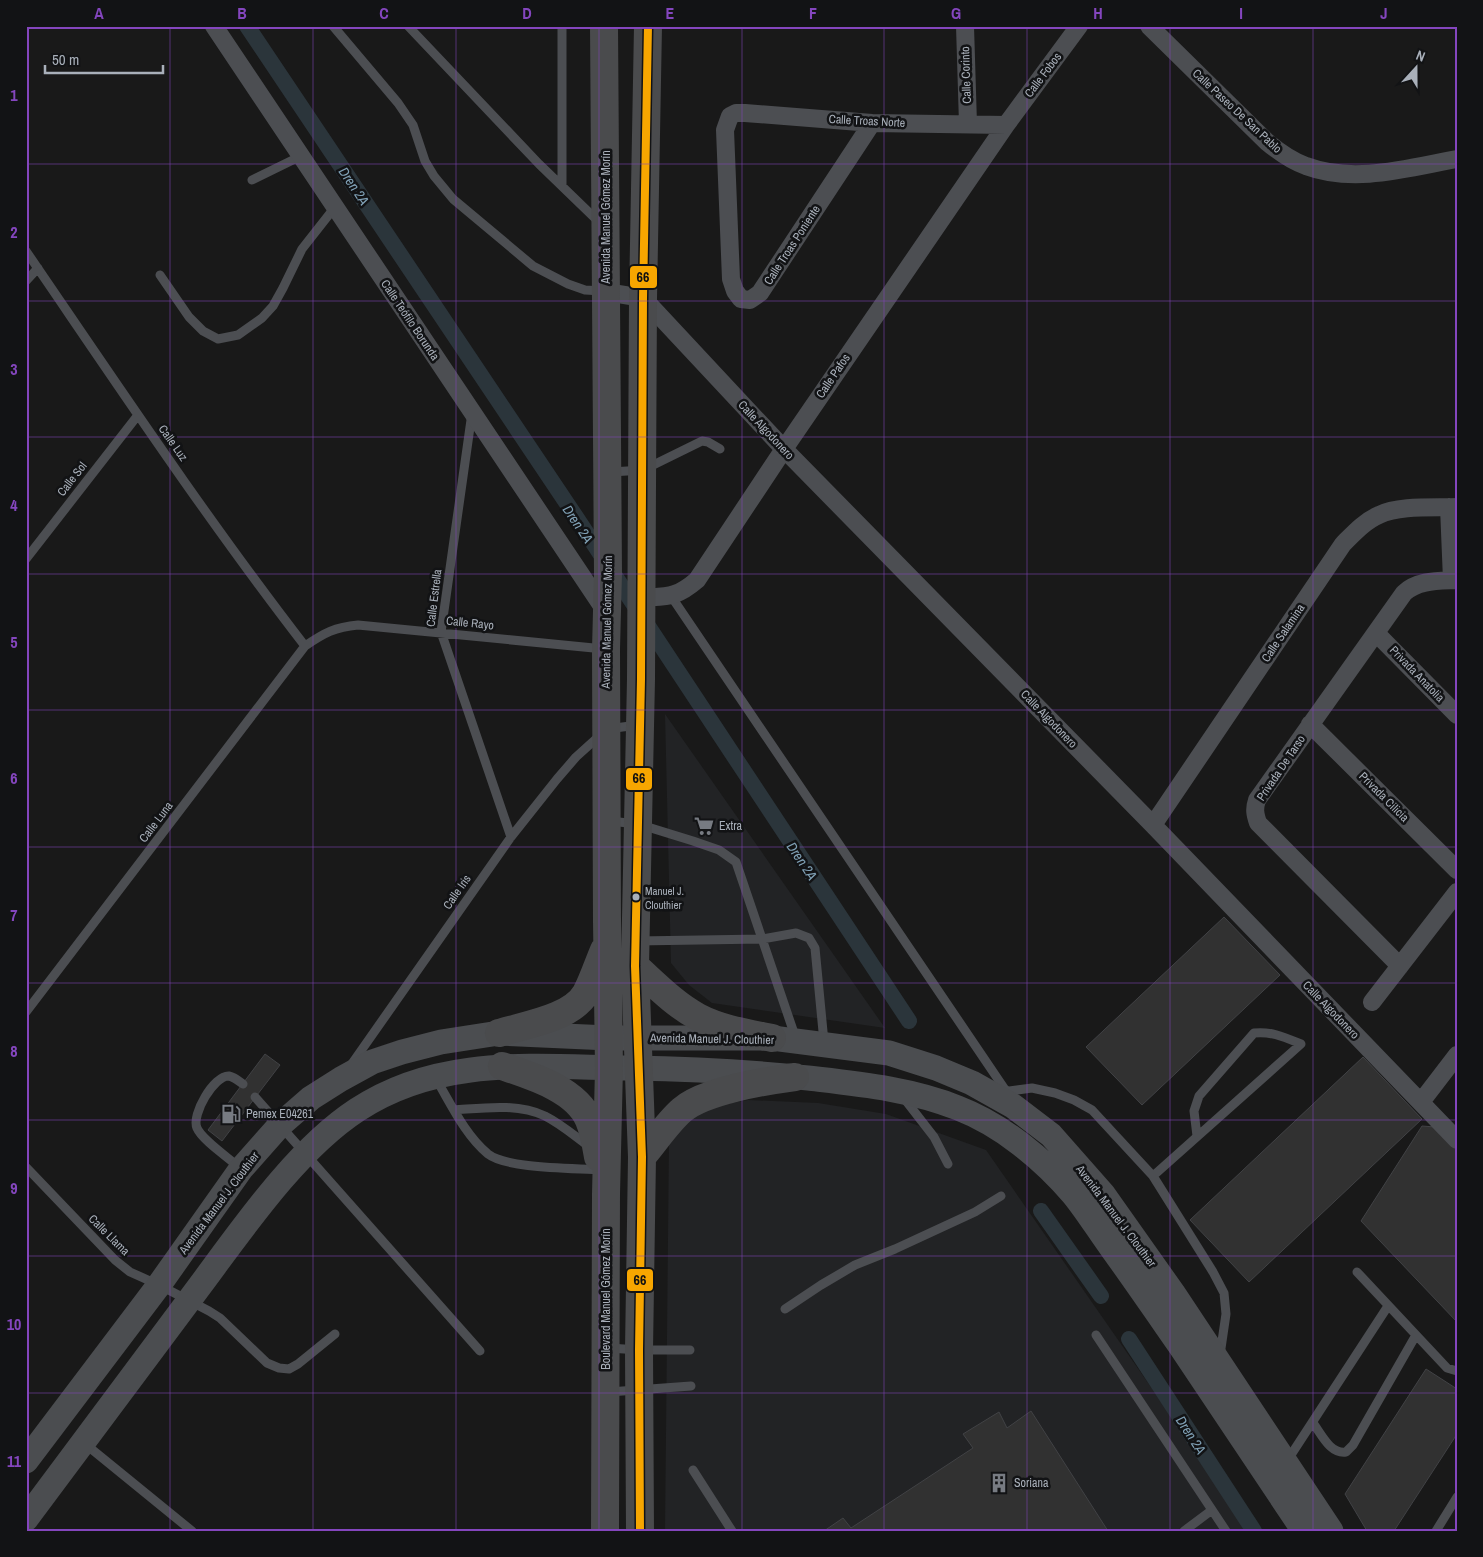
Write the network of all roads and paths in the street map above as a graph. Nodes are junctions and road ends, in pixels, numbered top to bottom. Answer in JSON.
{"nodes":[{"id":1,"x":214,"y":26,"type":"edge"},
{"id":2,"x":333,"y":26,"type":"edge"},
{"id":3,"x":408,"y":26,"type":"edge"},
{"id":4,"x":562,"y":26,"type":"edge"},
{"id":5,"x":604,"y":26,"type":"edge"},
{"id":6,"x":648,"y":26,"type":"edge"},
{"id":7,"x":965,"y":26,"type":"edge"},
{"id":8,"x":1079,"y":26,"type":"edge"},
{"id":9,"x":1149,"y":26,"type":"edge"},
{"id":10,"x":730,"y":116,"type":"joint"},
{"id":11,"x":872,"y":123,"type":"junction"},
{"id":12,"x":968,"y":124,"type":"junction"},
{"id":13,"x":1006,"y":124,"type":"junction"},
{"id":14,"x":300,"y":156,"type":"junction"},
{"id":15,"x":1457,"y":160,"type":"edge"},
{"id":16,"x":252,"y":180,"type":"dead end"},
{"id":17,"x":562,"y":186,"type":"junction"},
{"id":18,"x":335,"y":207,"type":"junction"},
{"id":19,"x":606,"y":228,"type":"junction"},
{"id":20,"x":26,"y":251,"type":"edge"},
{"id":21,"x":38,"y":268,"type":"junction"},
{"id":22,"x":160,"y":274,"type":"dead end"},
{"id":23,"x":26,"y":280,"type":"edge"},
{"id":24,"x":606,"y":292,"type":"junction"},
{"id":25,"x":643,"y":298,"type":"junction"},
{"id":26,"x":472,"y":413,"type":"junction"},
{"id":27,"x":138,"y":415,"type":"junction"},
{"id":28,"x":784,"y":448,"type":"junction"},
{"id":29,"x":720,"y":449,"type":"dead end"},
{"id":30,"x":642,"y":470,"type":"junction"},
{"id":31,"x":607,"y":472,"type":"junction"},
{"id":32,"x":1453,"y":507,"type":"edge"},
{"id":33,"x":26,"y":559,"type":"edge"},
{"id":34,"x":1455,"y":580,"type":"edge"},
{"id":35,"x":671,"y":596,"type":"junction"},
{"id":36,"x":642,"y":606,"type":"junction"},
{"id":37,"x":607,"y":613,"type":"junction"},
{"id":38,"x":441,"y":632,"type":"junction"},
{"id":39,"x":1376,"y":632,"type":"junction"},
{"id":40,"x":305,"y":646,"type":"junction"},
{"id":41,"x":606,"y":650,"type":"junction"},
{"id":42,"x":1456,"y":711,"type":"edge"},
{"id":43,"x":1310,"y":724,"type":"junction"},
{"id":44,"x":640,"y":725,"type":"junction"},
{"id":45,"x":607,"y":729,"type":"junction"},
{"id":46,"x":607,"y":821,"type":"junction"},
{"id":47,"x":638,"y":824,"type":"junction"},
{"id":48,"x":1153,"y":825,"type":"junction"},
{"id":49,"x":511,"y":837,"type":"junction"},
{"id":50,"x":1457,"y":870,"type":"edge"},
{"id":51,"x":1457,"y":892,"type":"edge"},
{"id":52,"x":762,"y":939,"type":"junction"},
{"id":53,"x":624,"y":946,"type":"junction"},
{"id":54,"x":1400,"y":966,"type":"junction"},
{"id":55,"x":1372,"y":1002,"type":"dead end"},
{"id":56,"x":26,"y":1012,"type":"edge"},
{"id":57,"x":499,"y":1033,"type":"junction"},
{"id":58,"x":609,"y":1038,"type":"junction"},
{"id":59,"x":638,"y":1038,"type":"junction"},
{"id":60,"x":785,"y":1040,"type":"junction"},
{"id":61,"x":824,"y":1045,"type":"junction"},
{"id":62,"x":1457,"y":1055,"type":"edge"},
{"id":63,"x":502,"y":1066,"type":"junction"},
{"id":64,"x":610,"y":1068,"type":"junction"},
{"id":65,"x":638,"y":1068,"type":"junction"},
{"id":66,"x":434,"y":1076,"type":"junction"},
{"id":67,"x":795,"y":1077,"type":"junction"},
{"id":68,"x":341,"y":1079,"type":"junction"},
{"id":69,"x":242,"y":1084,"type":"dead end"},
{"id":70,"x":898,"y":1090,"type":"junction"},
{"id":71,"x":992,"y":1094,"type":"junction"},
{"id":72,"x":255,"y":1097,"type":"dead end"},
{"id":73,"x":1421,"y":1102,"type":"junction"},
{"id":74,"x":454,"y":1110,"type":"junction"},
{"id":75,"x":280,"y":1125,"type":"junction"},
{"id":76,"x":1197,"y":1136,"type":"junction"},
{"id":77,"x":1457,"y":1140,"type":"edge"},
{"id":78,"x":305,"y":1155,"type":"junction"},
{"id":79,"x":642,"y":1157,"type":"junction"},
{"id":80,"x":948,"y":1164,"type":"dead end"},
{"id":81,"x":26,"y":1167,"type":"edge"},
{"id":82,"x":241,"y":1168,"type":"junction"},
{"id":83,"x":601,"y":1173,"type":"junction"},
{"id":84,"x":1152,"y":1176,"type":"junction"},
{"id":85,"x":1001,"y":1196,"type":"dead end"},
{"id":86,"x":1357,"y":1272,"type":"dead end"},
{"id":87,"x":159,"y":1285,"type":"junction"},
{"id":88,"x":189,"y":1300,"type":"junction"},
{"id":89,"x":1388,"y":1306,"type":"junction"},
{"id":90,"x":786,"y":1309,"type":"dead end"},
{"id":91,"x":334,"y":1334,"type":"dead end"},
{"id":92,"x":1096,"y":1335,"type":"dead end"},
{"id":93,"x":1416,"y":1335,"type":"junction"},
{"id":94,"x":606,"y":1347,"type":"junction"},
{"id":95,"x":639,"y":1350,"type":"junction"},
{"id":96,"x":690,"y":1350,"type":"dead end"},
{"id":97,"x":480,"y":1351,"type":"dead end"},
{"id":98,"x":1457,"y":1371,"type":"edge"},
{"id":99,"x":1214,"y":1375,"type":"junction"},
{"id":100,"x":692,"y":1386,"type":"dead end"},
{"id":101,"x":639,"y":1390,"type":"junction"},
{"id":102,"x":606,"y":1392,"type":"junction"},
{"id":103,"x":1313,"y":1423,"type":"junction"},
{"id":104,"x":84,"y":1443,"type":"junction"},
{"id":105,"x":26,"y":1460,"type":"edge"},
{"id":106,"x":693,"y":1470,"type":"dead end"},
{"id":107,"x":1280,"y":1474,"type":"junction"},
{"id":108,"x":1457,"y":1497,"type":"edge"},
{"id":109,"x":1212,"y":1510,"type":"junction"},
{"id":110,"x":26,"y":1519,"type":"edge"},
{"id":111,"x":192,"y":1531,"type":"edge"},
{"id":112,"x":605,"y":1531,"type":"edge"},
{"id":113,"x":640,"y":1531,"type":"edge"},
{"id":114,"x":732,"y":1531,"type":"edge"},
{"id":115,"x":1184,"y":1531,"type":"edge"},
{"id":116,"x":1226,"y":1531,"type":"edge"},
{"id":117,"x":1304,"y":1531,"type":"edge"},
{"id":118,"x":1331,"y":1531,"type":"edge"},
{"id":119,"x":1436,"y":1531,"type":"edge"}],
"edges":[{"from":1,"to":14,"type":"street","name":"Calle Teófilo Borunda"},
{"from":2,"to":24,"type":"lane"},
{"from":3,"to":17,"type":"lane"},
{"from":4,"to":17,"type":"lane"},
{"from":5,"to":19,"type":"main road","name":"Avenida Manuel Gómez Morín"},
{"from":6,"to":25,"type":"main road","name":"Avenida Manuel Gómez Morín"},
{"from":7,"to":12,"type":"street","name":"Calle Corinto"},
{"from":8,"to":13,"type":"street","name":"Calle Fobos"},
{"from":9,"to":15,"type":"street","name":"Calle Paseo De San Pablo"},
{"from":10,"to":11,"type":"street","name":"Calle Troas Norte"},
{"from":10,"to":11,"type":"street","name":"Calle Troas Poniente"},
{"from":11,"to":12,"type":"street","name":"Calle Troas Norte"},
{"from":12,"to":13,"type":"street","name":"Calle Troas Norte"},
{"from":13,"to":28,"type":"street","name":"Calle Pafos"},
{"from":14,"to":16,"type":"lane"},
{"from":14,"to":18,"type":"street","name":"Calle Teófilo Borunda"},
{"from":17,"to":19,"type":"lane"},
{"from":18,"to":22,"type":"lane"},
{"from":18,"to":26,"type":"street","name":"Calle Teófilo Borunda"},
{"from":19,"to":24,"type":"main road","name":"Avenida Manuel Gómez Morín"},
{"from":20,"to":21,"type":"lane","name":"Calle Luz"},
{"from":21,"to":23,"type":"lane"},
{"from":21,"to":27,"type":"lane","name":"Calle Luz"},
{"from":24,"to":25,"type":"street"},
{"from":24,"to":31,"type":"main road","name":"Avenida Manuel Gómez Morín"},
{"from":25,"to":28,"type":"street","name":"Calle Algodonero"},
{"from":25,"to":30,"type":"main road","name":"Avenida Manuel Gómez Morín"},
{"from":26,"to":37,"type":"street","name":"Calle Teófilo Borunda"},
{"from":26,"to":38,"type":"lane","name":"Calle Estrella"},
{"from":27,"to":33,"type":"lane","name":"Calle Sol"},
{"from":27,"to":40,"type":"lane","name":"Calle Luz"},
{"from":28,"to":35,"type":"street","name":"Calle Pafos"},
{"from":28,"to":48,"type":"street","name":"Calle Algodonero"},
{"from":29,"to":30,"type":"lane"},
{"from":30,"to":31,"type":"lane"},
{"from":30,"to":36,"type":"main road","name":"Avenida Manuel Gómez Morín"},
{"from":31,"to":37,"type":"main road","name":"Avenida Manuel Gómez Morín"},
{"from":32,"to":34,"type":"street","name":"Privada De Tarso"},
{"from":32,"to":48,"type":"street","name":"Calle Salamina"},
{"from":34,"to":39,"type":"street","name":"Privada De Tarso"},
{"from":35,"to":36,"type":"street","name":"Calle Pafos"},
{"from":35,"to":71,"type":"lane"},
{"from":36,"to":44,"type":"main road","name":"Avenida Manuel Gómez Morín"},
{"from":37,"to":41,"type":"main road","name":"Avenida Manuel Gómez Morín"},
{"from":38,"to":40,"type":"lane","name":"Calle Rayo"},
{"from":38,"to":41,"type":"lane","name":"Calle Rayo"},
{"from":38,"to":49,"type":"lane","name":"Calle Estrella"},
{"from":39,"to":42,"type":"street","name":"Privada Anatolia"},
{"from":39,"to":43,"type":"street","name":"Privada De Tarso"},
{"from":40,"to":56,"type":"lane","name":"Calle Luna"},
{"from":41,"to":45,"type":"main road","name":"Avenida Manuel Gómez Morín"},
{"from":43,"to":50,"type":"street","name":"Privada Cilicia"},
{"from":43,"to":54,"type":"street","name":"Privada De Tarso"},
{"from":44,"to":45,"type":"lane"},
{"from":44,"to":47,"type":"main road","name":"Avenida Manuel Gómez Morín"},
{"from":45,"to":46,"type":"main road","name":"Avenida Manuel Gómez Morín"},
{"from":45,"to":49,"type":"lane","name":"Calle Iris"},
{"from":46,"to":47,"type":"lane"},
{"from":46,"to":53,"type":"main road","name":"Avenida Manuel Gómez Morín"},
{"from":47,"to":52,"type":"lane"},
{"from":47,"to":53,"type":"main road","name":"Avenida Manuel Gómez Morín"},
{"from":48,"to":73,"type":"street","name":"Calle Algodonero"},
{"from":49,"to":68,"type":"lane","name":"Calle Iris"},
{"from":51,"to":54,"type":"street"},
{"from":52,"to":53,"type":"lane"},
{"from":52,"to":60,"type":"lane"},
{"from":52,"to":61,"type":"lane"},
{"from":53,"to":57,"type":"main road"},
{"from":53,"to":58,"type":"main road","name":"Avenida Manuel Gómez Morín"},
{"from":53,"to":59,"type":"main road","name":"Avenida Manuel Gómez Morín"},
{"from":53,"to":60,"type":"main road"},
{"from":54,"to":55,"type":"street"},
{"from":57,"to":58,"type":"main road","name":"Avenida Manuel J. Clouthier"},
{"from":57,"to":68,"type":"main road","name":"Avenida Manuel J. Clouthier"},
{"from":58,"to":59,"type":"main road","name":"Avenida Manuel J. Clouthier"},
{"from":58,"to":64,"type":"main road","name":"Avenida Manuel Gómez Morín"},
{"from":59,"to":60,"type":"main road","name":"Avenida Manuel J. Clouthier"},
{"from":59,"to":65,"type":"main road","name":"Avenida Manuel Gómez Morín"},
{"from":60,"to":61,"type":"main road","name":"Avenida Manuel J. Clouthier"},
{"from":61,"to":71,"type":"main road","name":"Avenida Manuel J. Clouthier"},
{"from":62,"to":73,"type":"street"},
{"from":63,"to":64,"type":"main road","name":"Avenida Manuel J. Clouthier"},
{"from":63,"to":66,"type":"main road","name":"Avenida Manuel J. Clouthier"},
{"from":63,"to":83,"type":"main road"},
{"from":64,"to":65,"type":"main road","name":"Avenida Manuel J. Clouthier"},
{"from":64,"to":83,"type":"main road","name":"Boulevard Manuel Gómez Morín"},
{"from":65,"to":67,"type":"main road","name":"Avenida Manuel J. Clouthier"},
{"from":65,"to":79,"type":"main road"},
{"from":66,"to":74,"type":"lane"},
{"from":66,"to":78,"type":"main road","name":"Avenida Manuel J. Clouthier"},
{"from":67,"to":70,"type":"main road","name":"Avenida Manuel J. Clouthier"},
{"from":67,"to":79,"type":"main road"},
{"from":68,"to":75,"type":"main road","name":"Avenida Manuel J. Clouthier"},
{"from":69,"to":82,"type":"lane"},
{"from":70,"to":80,"type":"lane"},
{"from":70,"to":99,"type":"main road","name":"Avenida Manuel J. Clouthier"},
{"from":71,"to":84,"type":"lane"},
{"from":71,"to":99,"type":"main road","name":"Avenida Manuel J. Clouthier"},
{"from":72,"to":75,"type":"lane"},
{"from":73,"to":77,"type":"street","name":"Calle Algodonero"},
{"from":74,"to":83,"type":"lane"},
{"from":74,"to":83,"type":"lane"},
{"from":75,"to":78,"type":"lane"},
{"from":75,"to":82,"type":"main road","name":"Avenida Manuel J. Clouthier"},
{"from":76,"to":76,"type":"lane"},
{"from":76,"to":84,"type":"lane"},
{"from":78,"to":88,"type":"main road","name":"Avenida Manuel J. Clouthier"},
{"from":78,"to":97,"type":"lane"},
{"from":79,"to":95,"type":"main road"},
{"from":81,"to":87,"type":"lane","name":"Calle Llama"},
{"from":82,"to":87,"type":"main road","name":"Avenida Manuel J. Clouthier"},
{"from":83,"to":94,"type":"main road","name":"Boulevard Manuel Gómez Morín"},
{"from":84,"to":99,"type":"lane"},
{"from":85,"to":90,"type":"lane"},
{"from":86,"to":89,"type":"lane"},
{"from":87,"to":88,"type":"lane","name":"Calle Llama"},
{"from":87,"to":105,"type":"main road","name":"Avenida Manuel J. Clouthier"},
{"from":88,"to":91,"type":"lane","name":"Calle Llama"},
{"from":88,"to":104,"type":"main road","name":"Avenida Manuel J. Clouthier"},
{"from":89,"to":93,"type":"lane"},
{"from":89,"to":103,"type":"lane"},
{"from":92,"to":109,"type":"lane"},
{"from":93,"to":98,"type":"lane"},
{"from":93,"to":103,"type":"lane"},
{"from":94,"to":95,"type":"lane"},
{"from":94,"to":102,"type":"main road","name":"Boulevard Manuel Gómez Morín"},
{"from":95,"to":96,"type":"lane"},
{"from":95,"to":101,"type":"main road"},
{"from":99,"to":107,"type":"main road","name":"Avenida Manuel J. Clouthier"},
{"from":100,"to":101,"type":"lane"},
{"from":101,"to":102,"type":"lane"},
{"from":101,"to":113,"type":"main road"},
{"from":102,"to":112,"type":"main road","name":"Boulevard Manuel Gómez Morín"},
{"from":103,"to":107,"type":"lane"},
{"from":104,"to":110,"type":"main road","name":"Avenida Manuel J. Clouthier"},
{"from":104,"to":111,"type":"lane"},
{"from":106,"to":114,"type":"lane"},
{"from":107,"to":117,"type":"main road","name":"Avenida Manuel J. Clouthier"},
{"from":107,"to":118,"type":"main road","name":"Avenida Manuel J. Clouthier"},
{"from":108,"to":119,"type":"lane"},
{"from":109,"to":115,"type":"lane"},
{"from":109,"to":116,"type":"lane"}]}
